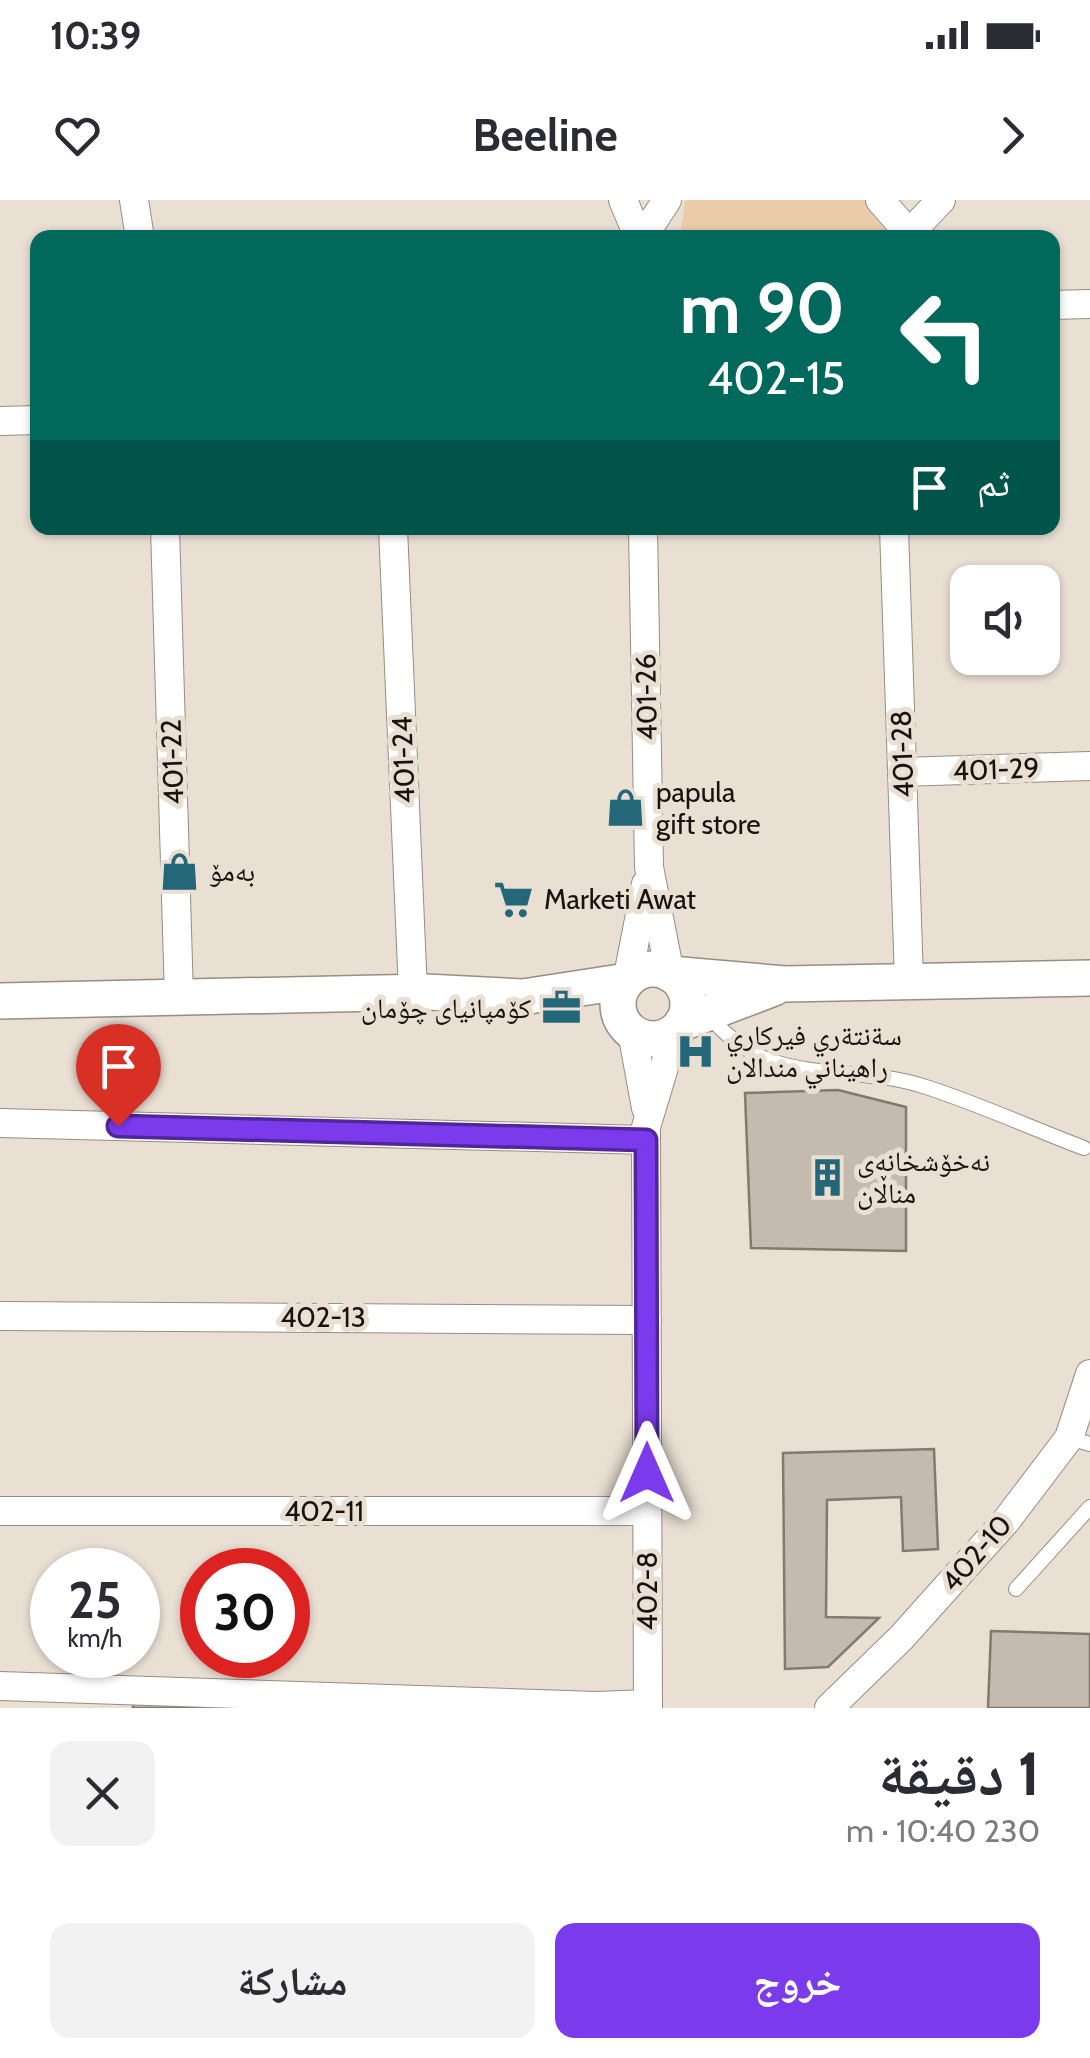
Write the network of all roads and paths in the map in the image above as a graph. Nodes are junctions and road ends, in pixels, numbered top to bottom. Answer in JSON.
{"nodes":[{"id":1,"x":134,"y":200,"type":"edge"},
{"id":2,"x":623,"y":200,"type":"edge"},
{"id":3,"x":667,"y":200,"type":"edge"},
{"id":4,"x":880,"y":200,"type":"edge"},
{"id":5,"x":941,"y":200,"type":"edge"},
{"id":6,"x":139,"y":230,"type":"edge"},
{"id":7,"x":637,"y":230,"type":"edge"},
{"id":8,"x":646,"y":230,"type":"edge"},
{"id":9,"x":903,"y":230,"type":"edge"},
{"id":10,"x":910,"y":230,"type":"edge"},
{"id":11,"x":1090,"y":304,"type":"edge"},
{"id":12,"x":1060,"y":305,"type":"edge"},
{"id":13,"x":30,"y":420,"type":"edge"},
{"id":14,"x":0,"y":422,"type":"edge"},
{"id":15,"x":164,"y":535,"type":"edge"},
{"id":16,"x":392,"y":535,"type":"edge"},
{"id":17,"x":642,"y":535,"type":"edge"},
{"id":18,"x":894,"y":535,"type":"edge"},
{"id":19,"x":1090,"y":766,"type":"edge"},
{"id":20,"x":902,"y":772,"type":"junction"},
{"id":21,"x":649,"y":868,"type":"junction"},
{"id":22,"x":670,"y":974,"type":"junction"},
{"id":23,"x":1090,"y":978,"type":"edge"},
{"id":24,"x":627,"y":981,"type":"junction"},
{"id":25,"x":909,"y":981,"type":"junction"},
{"id":26,"x":785,"y":984,"type":"junction"},
{"id":27,"x":413,"y":992,"type":"junction"},
{"id":28,"x":523,"y":996,"type":"junction"},
{"id":29,"x":179,"y":997,"type":"junction"},
{"id":30,"x":0,"y":1001,"type":"edge"},
{"id":31,"x":688,"y":1023,"type":"junction"},
{"id":32,"x":628,"y":1028,"type":"junction"},
{"id":33,"x":0,"y":1123,"type":"edge"},
{"id":34,"x":647,"y":1128,"type":"junction"},
{"id":35,"x":1084,"y":1148,"type":"dead end"},
{"id":36,"x":0,"y":1316,"type":"edge"},
{"id":37,"x":647,"y":1320,"type":"junction"},
{"id":38,"x":1090,"y":1374,"type":"edge"},
{"id":39,"x":1079,"y":1441,"type":"edge"},
{"id":40,"x":1090,"y":1507,"type":"edge"},
{"id":41,"x":0,"y":1511,"type":"edge"},
{"id":42,"x":647,"y":1511,"type":"junction"},
{"id":43,"x":1016,"y":1589,"type":"dead end"},
{"id":44,"x":0,"y":1686,"type":"edge"},
{"id":45,"x":297,"y":1700,"type":"edge"},
{"id":46,"x":648,"y":1706,"type":"edge"},
{"id":47,"x":829,"y":1708,"type":"edge"}],
"edges":[{"from":1,"to":6,"type":"street"},
{"from":2,"to":7,"type":"street"},
{"from":3,"to":8,"type":"street"},
{"from":4,"to":9,"type":"street"},
{"from":5,"to":10,"type":"street"},
{"from":11,"to":12,"type":"street"},
{"from":13,"to":14,"type":"street"},
{"from":15,"to":29,"type":"street","name":"401-22"},
{"from":16,"to":27,"type":"street","name":"401-24"},
{"from":17,"to":21,"type":"street","name":"401-26"},
{"from":18,"to":20,"type":"street","name":"401-28"},
{"from":19,"to":20,"type":"street","name":"401-29"},
{"from":20,"to":25,"type":"street","name":"401-28"},
{"from":21,"to":22,"type":"street"},
{"from":21,"to":24,"type":"street"},
{"from":22,"to":24,"type":"street"},
{"from":22,"to":26,"type":"street"},
{"from":22,"to":31,"type":"street"},
{"from":23,"to":25,"type":"street"},
{"from":24,"to":28,"type":"street"},
{"from":24,"to":32,"type":"street"},
{"from":25,"to":26,"type":"street"},
{"from":26,"to":31,"type":"street"},
{"from":27,"to":28,"type":"street"},
{"from":27,"to":29,"type":"street"},
{"from":28,"to":32,"type":"street"},
{"from":29,"to":30,"type":"street"},
{"from":31,"to":32,"type":"street"},
{"from":31,"to":34,"type":"street"},
{"from":31,"to":35,"type":"lane"},
{"from":32,"to":34,"type":"street"},
{"from":33,"to":34,"type":"street"},
{"from":34,"to":37,"type":"street","name":"402-8"},
{"from":36,"to":37,"type":"street","name":"402-13"},
{"from":37,"to":42,"type":"street","name":"402-8"},
{"from":38,"to":39,"type":"street","name":"402-10"},
{"from":39,"to":47,"type":"street","name":"402-10"},
{"from":40,"to":43,"type":"lane"},
{"from":41,"to":42,"type":"street","name":"402-11"},
{"from":42,"to":46,"type":"street","name":"402-8"},
{"from":44,"to":45,"type":"street"},
{"from":45,"to":46,"type":"street"}]}
